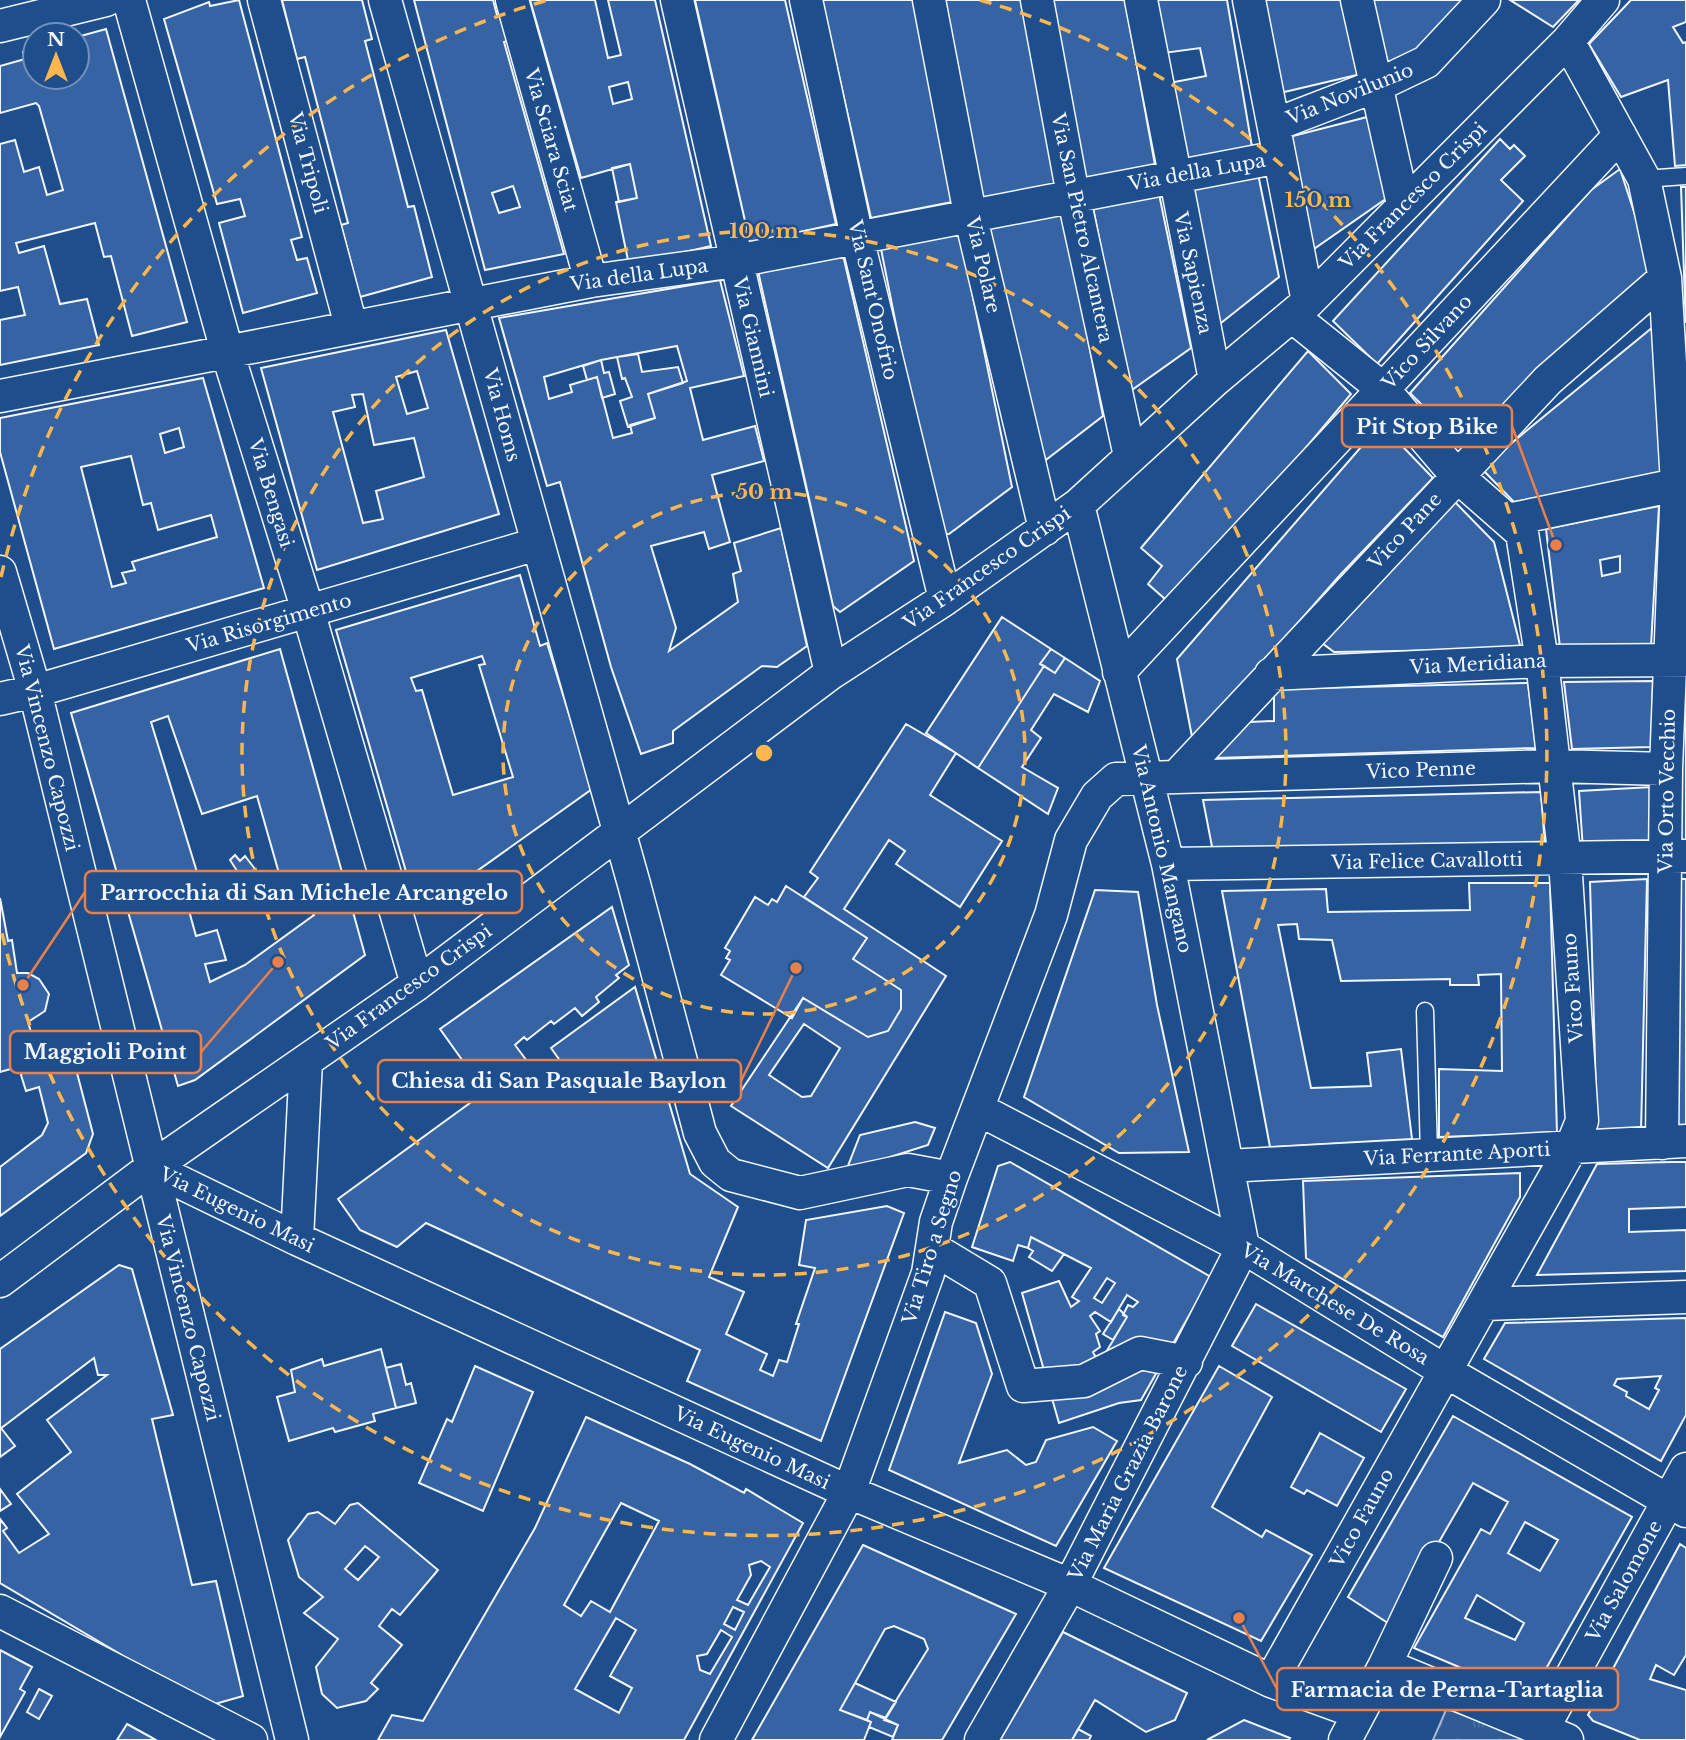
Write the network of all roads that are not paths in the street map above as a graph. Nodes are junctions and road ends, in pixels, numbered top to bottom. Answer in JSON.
{"nodes":[{"id":1,"x":106,"y":0,"type":"edge"},
{"id":2,"x":129,"y":0,"type":"edge"},
{"id":3,"x":264,"y":0,"type":"edge"},
{"id":4,"x":385,"y":0,"type":"edge"},
{"id":5,"x":512,"y":0,"type":"edge"},
{"id":6,"x":677,"y":0,"type":"edge"},
{"id":7,"x":806,"y":0,"type":"edge"},
{"id":8,"x":929,"y":0,"type":"edge"},
{"id":9,"x":1037,"y":0,"type":"edge"},
{"id":10,"x":1141,"y":0,"type":"edge"},
{"id":11,"x":1250,"y":0,"type":"edge"},
{"id":12,"x":1357,"y":0,"type":"edge"},
{"id":13,"x":1484,"y":0,"type":"edge"},
{"id":14,"x":1604,"y":0,"type":"edge"},
{"id":15,"x":0,"y":26,"type":"edge"},
{"id":16,"x":1568,"y":41,"type":"junction"},
{"id":17,"x":1378,"y":85,"type":"junction"},
{"id":18,"x":1274,"y":125,"type":"junction"},
{"id":19,"x":1620,"y":135,"type":"junction"},
{"id":20,"x":1279,"y":157,"type":"junction"},
{"id":21,"x":1686,"y":176,"type":"edge"},
{"id":22,"x":1174,"y":177,"type":"junction"},
{"id":23,"x":1644,"y":179,"type":"junction"},
{"id":24,"x":1073,"y":195,"type":"junction"},
{"id":25,"x":1403,"y":204,"type":"junction"},
{"id":26,"x":970,"y":214,"type":"junction"},
{"id":27,"x":858,"y":237,"type":"junction"},
{"id":28,"x":736,"y":261,"type":"junction"},
{"id":29,"x":1665,"y":278,"type":"junction"},
{"id":30,"x":591,"y":281,"type":"junction"},
{"id":31,"x":472,"y":303,"type":"junction"},
{"id":32,"x":1300,"y":309,"type":"junction"},
{"id":33,"x":351,"y":326,"type":"junction"},
{"id":34,"x":226,"y":351,"type":"junction"},
{"id":35,"x":1215,"y":380,"type":"junction"},
{"id":36,"x":1383,"y":389,"type":"junction"},
{"id":37,"x":0,"y":396,"type":"edge"},
{"id":38,"x":1130,"y":456,"type":"junction"},
{"id":39,"x":1457,"y":476,"type":"junction"},
{"id":40,"x":1681,"y":483,"type":"edge"},
{"id":41,"x":1079,"y":505,"type":"junction"},
{"id":42,"x":1508,"y":520,"type":"junction"},
{"id":43,"x":1045,"y":528,"type":"junction"},
{"id":44,"x":537,"y":544,"type":"junction"},
{"id":45,"x":0,"y":572,"type":"edge"},
{"id":46,"x":945,"y":599,"type":"junction"},
{"id":47,"x":309,"y":611,"type":"junction"},
{"id":48,"x":1678,"y":660,"type":"edge"},
{"id":49,"x":1542,"y":661,"type":"junction"},
{"id":50,"x":1119,"y":672,"type":"junction"},
{"id":51,"x":831,"y":673,"type":"junction"},
{"id":52,"x":1271,"y":674,"type":"junction"},
{"id":53,"x":35,"y":691,"type":"junction"},
{"id":54,"x":0,"y":699,"type":"edge"},
{"id":55,"x":1554,"y":766,"type":"junction"},
{"id":56,"x":1666,"y":769,"type":"junction"},
{"id":57,"x":1162,"y":778,"type":"junction"},
{"id":58,"x":619,"y":831,"type":"junction"},
{"id":59,"x":1675,"y":856,"type":"edge"},
{"id":60,"x":1565,"y":860,"type":"junction"},
{"id":61,"x":1168,"y":864,"type":"junction"},
{"id":62,"x":417,"y":984,"type":"junction"},
{"id":63,"x":1425,"y":1011,"type":"dead end"},
{"id":64,"x":306,"y":1061,"type":"junction"},
{"id":65,"x":978,"y":1109,"type":"junction"},
{"id":66,"x":1674,"y":1142,"type":"edge"},
{"id":67,"x":1571,"y":1148,"type":"junction"},
{"id":68,"x":1429,"y":1154,"type":"junction"},
{"id":69,"x":151,"y":1168,"type":"junction"},
{"id":70,"x":951,"y":1178,"type":"junction"},
{"id":71,"x":1229,"y":1182,"type":"junction"},
{"id":72,"x":297,"y":1239,"type":"junction"},
{"id":73,"x":1243,"y":1247,"type":"junction"},
{"id":74,"x":932,"y":1248,"type":"junction"},
{"id":75,"x":0,"y":1281,"type":"edge"},
{"id":76,"x":1686,"y":1297,"type":"edge"},
{"id":77,"x":1486,"y":1304,"type":"junction"},
{"id":78,"x":1186,"y":1362,"type":"junction"},
{"id":79,"x":1445,"y":1371,"type":"junction"},
{"id":80,"x":1686,"y":1469,"type":"edge"},
{"id":81,"x":849,"y":1492,"type":"junction"},
{"id":82,"x":1677,"y":1506,"type":"edge"},
{"id":83,"x":1436,"y":1558,"type":"dead end"},
{"id":84,"x":1070,"y":1585,"type":"junction"},
{"id":85,"x":0,"y":1611,"type":"edge"},
{"id":86,"x":1385,"y":1665,"type":"junction"},
{"id":87,"x":1271,"y":1681,"type":"junction"},
{"id":88,"x":1352,"y":1727,"type":"edge"},
{"id":89,"x":1554,"y":1735,"type":"edge"},
{"id":90,"x":251,"y":1740,"type":"edge"},
{"id":91,"x":292,"y":1740,"type":"edge"},
{"id":92,"x":716,"y":1740,"type":"edge"},
{"id":93,"x":981,"y":1740,"type":"edge"}],
"edges":[{"from":1,"to":15,"type":"street"},
{"from":2,"to":34,"type":"street","name":"Via Bengasi"},
{"from":3,"to":33,"type":"street","name":"Via Tripoli"},
{"from":4,"to":31,"type":"street","name":"Via Homs"},
{"from":5,"to":30,"type":"street","name":"Via Sciara Sciat"},
{"from":6,"to":28,"type":"street","name":"Via Giannini"},
{"from":7,"to":27,"type":"street","name":"Via Sant'Onofrio"},
{"from":8,"to":26,"type":"street","name":"Via Polare"},
{"from":9,"to":24,"type":"street","name":"Via San Pietro Alcantera"},
{"from":10,"to":22,"type":"street","name":"Via Sapienza"},
{"from":11,"to":18,"type":"street"},
{"from":12,"to":17,"type":"street"},
{"from":13,"to":17,"type":"street","name":"Via Novilunio"},
{"from":14,"to":16,"type":"street","name":"Via Francesco Crispi"},
{"from":16,"to":19,"type":"street","name":"Via Orto Vecchio"},
{"from":16,"to":25,"type":"street","name":"Via Francesco Crispi"},
{"from":17,"to":18,"type":"street","name":"Via Novilunio"},
{"from":17,"to":25,"type":"street"},
{"from":18,"to":20,"type":"street"},
{"from":19,"to":23,"type":"street","name":"Via Orto Vecchio"},
{"from":19,"to":36,"type":"street","name":"Vico Silvano"},
{"from":20,"to":22,"type":"street","name":"Via della Lupa"},
{"from":20,"to":32,"type":"street"},
{"from":21,"to":23,"type":"lane"},
{"from":22,"to":24,"type":"street","name":"Via della Lupa"},
{"from":22,"to":35,"type":"street","name":"Via Sapienza"},
{"from":23,"to":29,"type":"street","name":"Via Orto Vecchio"},
{"from":24,"to":26,"type":"street","name":"Via della Lupa"},
{"from":24,"to":38,"type":"street","name":"Via San Pietro Alcantera"},
{"from":25,"to":32,"type":"street","name":"Via Francesco Crispi"},
{"from":26,"to":27,"type":"street","name":"Via della Lupa"},
{"from":26,"to":43,"type":"street","name":"Via Polare"},
{"from":27,"to":28,"type":"street","name":"Via della Lupa"},
{"from":27,"to":46,"type":"street","name":"Via Sant'Onofrio"},
{"from":28,"to":30,"type":"street","name":"Via della Lupa"},
{"from":28,"to":51,"type":"street","name":"Via Giannini"},
{"from":29,"to":39,"type":"street","name":"Vico Pane"},
{"from":29,"to":40,"type":"street","name":"Via Orto Vecchio"},
{"from":30,"to":31,"type":"street","name":"Via della Lupa"},
{"from":31,"to":33,"type":"street","name":"Via della Lupa"},
{"from":31,"to":44,"type":"street","name":"Via Homs"},
{"from":32,"to":35,"type":"street","name":"Via Francesco Crispi"},
{"from":32,"to":36,"type":"street","name":"Vico Fauno"},
{"from":33,"to":34,"type":"street","name":"Via della Lupa"},
{"from":34,"to":37,"type":"street","name":"Via della Lupa"},
{"from":34,"to":47,"type":"street","name":"Via Bengasi"},
{"from":35,"to":38,"type":"street","name":"Via Francesco Crispi"},
{"from":36,"to":39,"type":"street","name":"Vico Fauno"},
{"from":36,"to":50,"type":"street","name":"Vico Silvano"},
{"from":38,"to":41,"type":"street","name":"Via Francesco Crispi"},
{"from":39,"to":42,"type":"street","name":"Vico Fauno"},
{"from":39,"to":52,"type":"street","name":"Vico Pane"},
{"from":40,"to":42,"type":"street"},
{"from":40,"to":48,"type":"street","name":"Via Orto Vecchio"},
{"from":41,"to":43,"type":"street","name":"Via Francesco Crispi"},
{"from":41,"to":50,"type":"street","name":"Via Antonio Mangano"},
{"from":42,"to":49,"type":"street","name":"Vico Fauno"},
{"from":43,"to":46,"type":"street","name":"Via Francesco Crispi"},
{"from":44,"to":47,"type":"street","name":"Via Risorgimento"},
{"from":44,"to":58,"type":"street","name":"Via Homs"},
{"from":45,"to":53,"type":"street","name":"Via Vincenzo Capozzi"},
{"from":46,"to":51,"type":"street","name":"Via Francesco Crispi"},
{"from":47,"to":53,"type":"street","name":"Via Risorgimento"},
{"from":47,"to":62,"type":"street","name":"Via Bengasi"},
{"from":48,"to":49,"type":"street","name":"Via Meridiana"},
{"from":48,"to":56,"type":"street","name":"Via Orto Vecchio"},
{"from":49,"to":52,"type":"street","name":"Via Meridiana"},
{"from":49,"to":55,"type":"street","name":"Vico Fauno"},
{"from":50,"to":57,"type":"street","name":"Via Antonio Mangano"},
{"from":51,"to":58,"type":"street","name":"Via Francesco Crispi"},
{"from":52,"to":57,"type":"street","name":"Vico Pane"},
{"from":53,"to":54,"type":"street","name":"Via Risorgimento"},
{"from":53,"to":69,"type":"street","name":"Via Vincenzo Capozzi"},
{"from":55,"to":56,"type":"street","name":"Vico Penne"},
{"from":55,"to":57,"type":"street","name":"Vico Penne"},
{"from":55,"to":60,"type":"street","name":"Vico Fauno"},
{"from":56,"to":59,"type":"street","name":"Via Orto Vecchio"},
{"from":57,"to":61,"type":"street","name":"Via Antonio Mangano"},
{"from":57,"to":65,"type":"street","name":"Via Tiro a Segno"},
{"from":58,"to":62,"type":"street","name":"Via Francesco Crispi"},
{"from":58,"to":70,"type":"street","name":"Via Homs"},
{"from":59,"to":60,"type":"street","name":"Via Felice Cavallotti"},
{"from":59,"to":66,"type":"street","name":"Via Orto Vecchio"},
{"from":60,"to":61,"type":"street","name":"Via Felice Cavallotti"},
{"from":60,"to":67,"type":"street","name":"Vico Fauno"},
{"from":61,"to":71,"type":"street","name":"Via Antonio Mangano"},
{"from":62,"to":64,"type":"street","name":"Via Francesco Crispi"},
{"from":63,"to":68,"type":"lane"},
{"from":64,"to":69,"type":"street","name":"Via Francesco Crispi"},
{"from":64,"to":72,"type":"street","name":"Via Francesco Crispi"},
{"from":65,"to":70,"type":"street","name":"Via Tiro a Segno"},
{"from":65,"to":73,"type":"street","name":"Via Marchese De Rosa"},
{"from":66,"to":67,"type":"street","name":"Via Ferrante Aporti"},
{"from":67,"to":68,"type":"street","name":"Via Ferrante Aporti"},
{"from":67,"to":77,"type":"street","name":"Vico Fauno"},
{"from":68,"to":71,"type":"street","name":"Via Ferrante Aporti"},
{"from":69,"to":72,"type":"street","name":"Via Eugenio Masi"},
{"from":69,"to":75,"type":"street","name":"Via Francesco Crispi"},
{"from":69,"to":91,"type":"street","name":"Via Vincenzo Capozzi"},
{"from":70,"to":74,"type":"street","name":"Via Tiro a Segno"},
{"from":71,"to":73,"type":"street"},
{"from":72,"to":81,"type":"street","name":"Via Eugenio Masi"},
{"from":73,"to":78,"type":"street","name":"Via Maria Grazia Barone"},
{"from":73,"to":79,"type":"street","name":"Via Marchese De Rosa"},
{"from":74,"to":78,"type":"street"},
{"from":74,"to":81,"type":"street","name":"Via Tiro a Segno"},
{"from":76,"to":77,"type":"street"},
{"from":77,"to":79,"type":"street","name":"Vico Fauno"},
{"from":78,"to":84,"type":"street","name":"Via Maria Grazia Barone"},
{"from":79,"to":82,"type":"street","name":"Via Marchese De Rosa"},
{"from":79,"to":87,"type":"street","name":"Vico Fauno"},
{"from":80,"to":82,"type":"street","name":"Via Salomone"},
{"from":81,"to":84,"type":"street","name":"Via Eugenio Masi"},
{"from":81,"to":92,"type":"street","name":"Via Tiro a Segno"},
{"from":82,"to":89,"type":"street","name":"Via Salomone"},
{"from":83,"to":86,"type":"street"},
{"from":84,"to":87,"type":"street","name":"Via Eugenio Masi"},
{"from":84,"to":93,"type":"street","name":"Via Maria Grazia Barone"},
{"from":85,"to":90,"type":"street"},
{"from":86,"to":88,"type":"street"},
{"from":86,"to":89,"type":"street"},
{"from":87,"to":88,"type":"street","name":"Via Eugenio Masi"}]}
